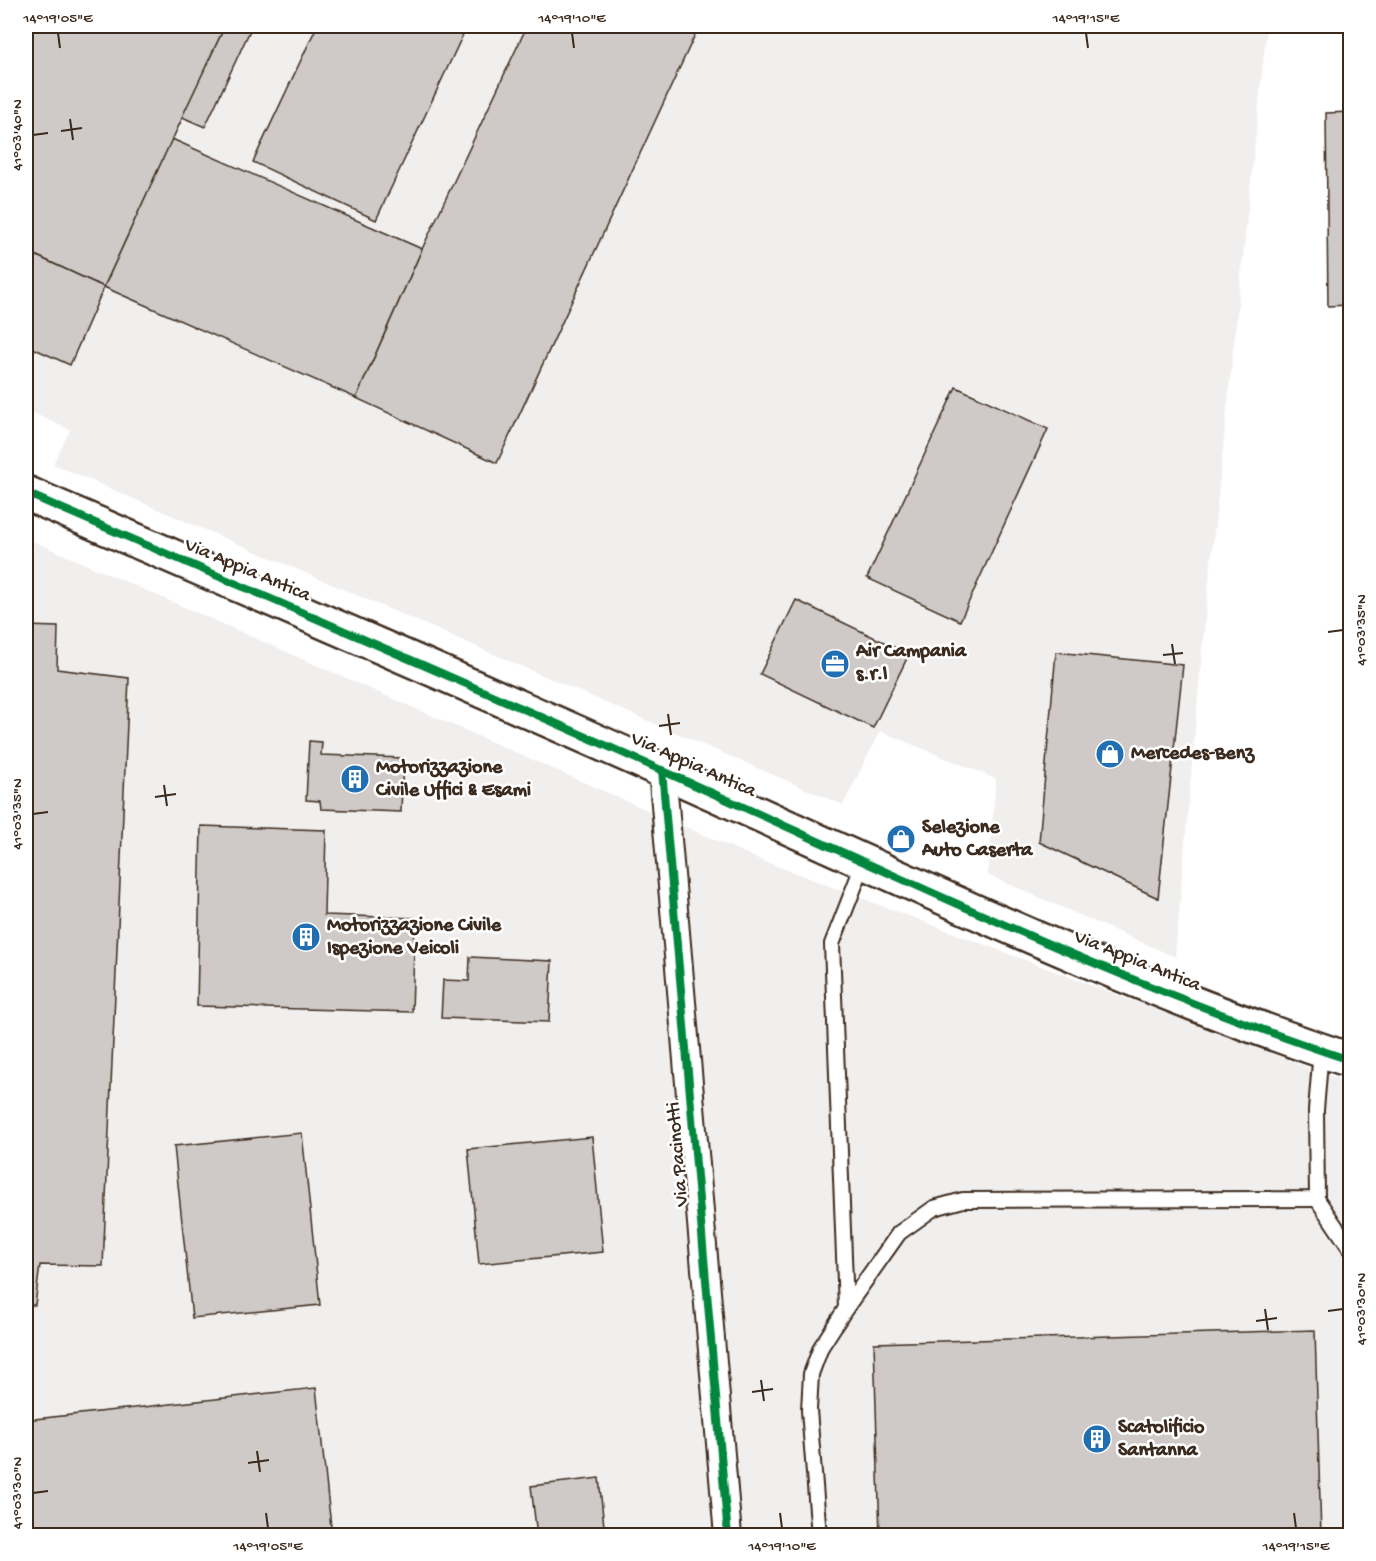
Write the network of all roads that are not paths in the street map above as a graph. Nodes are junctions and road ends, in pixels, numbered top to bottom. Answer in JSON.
{"nodes":[{"id":1,"x":26,"y":493,"type":"edge"},
{"id":2,"x":662,"y":770,"type":"junction"},
{"id":3,"x":864,"y":862,"type":"junction"},
{"id":4,"x":1336,"y":1055,"type":"edge"},
{"id":5,"x":1317,"y":1200,"type":"junction"},
{"id":6,"x":1350,"y":1248,"type":"edge"},
{"id":7,"x":846,"y":1308,"type":"junction"},
{"id":8,"x":728,"y":1536,"type":"edge"},
{"id":9,"x":819,"y":1536,"type":"edge"}],
"edges":[{"from":1,"to":2,"type":"street","name":"Via Appia Antica"},
{"from":2,"to":3,"type":"street","name":"Via Appia Antica"},
{"from":2,"to":8,"type":"street","name":"Via Pacinotti"},
{"from":3,"to":4,"type":"street","name":"Via Appia Antica"},
{"from":3,"to":7,"type":"lane"},
{"from":4,"to":5,"type":"lane"},
{"from":5,"to":6,"type":"lane"},
{"from":5,"to":7,"type":"lane"},
{"from":7,"to":9,"type":"lane"}]}
